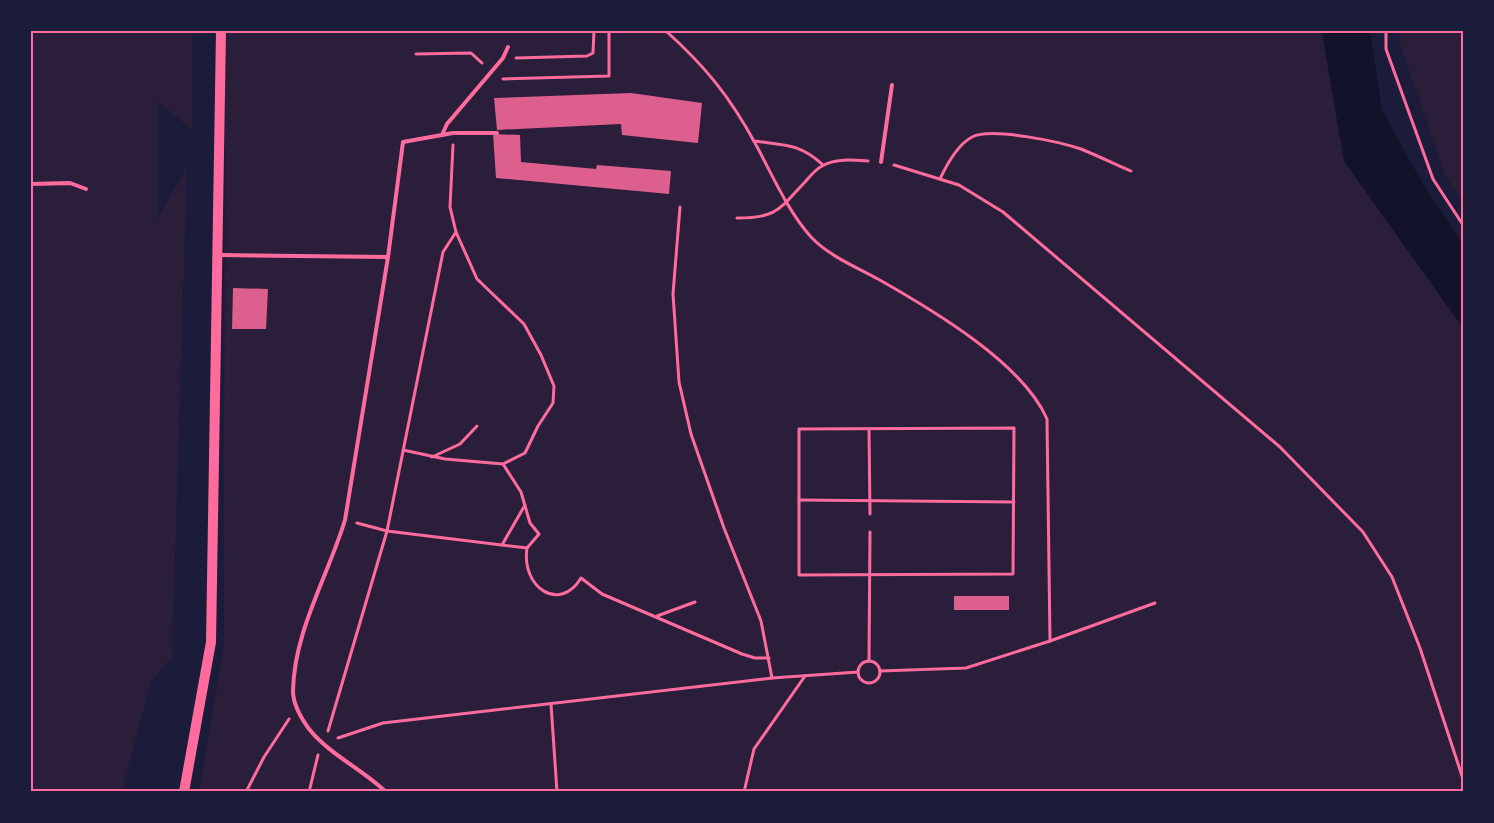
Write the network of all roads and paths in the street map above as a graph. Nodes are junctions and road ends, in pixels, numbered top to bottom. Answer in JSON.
{"nodes":[{"id":1,"x":221,"y":31,"type":"edge"},
{"id":2,"x":594,"y":31,"type":"edge"},
{"id":3,"x":609,"y":31,"type":"edge"},
{"id":4,"x":666,"y":31,"type":"edge"},
{"id":5,"x":1386,"y":31,"type":"edge"},
{"id":6,"x":508,"y":47,"type":"dead end"},
{"id":7,"x":503,"y":58,"type":"junction"},
{"id":8,"x":609,"y":76,"type":"dead end"},
{"id":9,"x":892,"y":85,"type":"dead end"},
{"id":10,"x":453,"y":133,"type":"junction"},
{"id":11,"x":497,"y":133,"type":"dead end"},
{"id":12,"x":442,"y":135,"type":"junction"},
{"id":13,"x":754,"y":141,"type":"junction"},
{"id":14,"x":881,"y":162,"type":"junction"},
{"id":15,"x":823,"y":165,"type":"junction"},
{"id":16,"x":1131,"y":171,"type":"dead end"},
{"id":17,"x":940,"y":179,"type":"junction"},
{"id":18,"x":31,"y":184,"type":"edge"},
{"id":19,"x":86,"y":189,"type":"dead end"},
{"id":20,"x":788,"y":202,"type":"junction"},
{"id":21,"x":680,"y":207,"type":"dead end"},
{"id":22,"x":737,"y":218,"type":"dead end"},
{"id":23,"x":1463,"y":225,"type":"edge"},
{"id":24,"x":456,"y":232,"type":"junction"},
{"id":25,"x":216,"y":255,"type":"junction"},
{"id":26,"x":388,"y":257,"type":"junction"},
{"id":27,"x":477,"y":426,"type":"dead end"},
{"id":28,"x":869,"y":429,"type":"junction"},
{"id":29,"x":403,"y":450,"type":"junction"},
{"id":30,"x":431,"y":457,"type":"junction"},
{"id":31,"x":503,"y":464,"type":"junction"},
{"id":32,"x":799,"y":500,"type":"junction"},
{"id":33,"x":870,"y":501,"type":"junction"},
{"id":34,"x":1014,"y":502,"type":"junction"},
{"id":35,"x":525,"y":505,"type":"junction"},
{"id":36,"x":870,"y":514,"type":"dead end"},
{"id":37,"x":346,"y":520,"type":"junction"},
{"id":38,"x":387,"y":531,"type":"junction"},
{"id":39,"x":870,"y":532,"type":"dead end"},
{"id":40,"x":502,"y":545,"type":"junction"},
{"id":41,"x":527,"y":548,"type":"junction"},
{"id":42,"x":870,"y":574,"type":"junction"},
{"id":43,"x":695,"y":602,"type":"dead end"},
{"id":44,"x":1155,"y":603,"type":"dead end"},
{"id":45,"x":657,"y":616,"type":"junction"},
{"id":46,"x":1050,"y":641,"type":"junction"},
{"id":47,"x":768,"y":658,"type":"junction"},
{"id":48,"x":869,"y":661,"type":"junction"},
{"id":49,"x":880,"y":671,"type":"junction"},
{"id":50,"x":858,"y":672,"type":"junction"},
{"id":51,"x":805,"y":676,"type":"junction"},
{"id":52,"x":772,"y":678,"type":"junction"},
{"id":53,"x":551,"y":704,"type":"junction"},
{"id":54,"x":296,"y":709,"type":"junction"},
{"id":55,"x":324,"y":744,"type":"junction"},
{"id":56,"x":1463,"y":779,"type":"edge"},
{"id":57,"x":184,"y":792,"type":"edge"},
{"id":58,"x":246,"y":792,"type":"edge"},
{"id":59,"x":309,"y":792,"type":"edge"},
{"id":60,"x":386,"y":792,"type":"edge"},
{"id":61,"x":557,"y":792,"type":"edge"},
{"id":62,"x":744,"y":792,"type":"edge"}],
"edges":[{"from":1,"to":25,"type":"main road"},
{"from":2,"to":7,"type":"path"},
{"from":3,"to":8,"type":"path"},
{"from":4,"to":13,"type":"path"},
{"from":5,"to":23,"type":"path"},
{"from":6,"to":7,"type":"lane"},
{"from":7,"to":12,"type":"lane"},
{"from":9,"to":14,"type":"lane"},
{"from":10,"to":11,"type":"lane"},
{"from":10,"to":12,"type":"lane"},
{"from":10,"to":24,"type":"path"},
{"from":12,"to":26,"type":"lane"},
{"from":13,"to":15,"type":"path"},
{"from":13,"to":20,"type":"path"},
{"from":14,"to":15,"type":"path"},
{"from":14,"to":17,"type":"path"},
{"from":15,"to":20,"type":"path"},
{"from":16,"to":17,"type":"path"},
{"from":17,"to":56,"type":"path"},
{"from":18,"to":19,"type":"lane"},
{"from":20,"to":22,"type":"path"},
{"from":20,"to":46,"type":"path"},
{"from":21,"to":47,"type":"path"},
{"from":24,"to":29,"type":"path"},
{"from":24,"to":31,"type":"path"},
{"from":25,"to":26,"type":"lane"},
{"from":25,"to":57,"type":"main road"},
{"from":26,"to":37,"type":"lane"},
{"from":27,"to":30,"type":"path"},
{"from":28,"to":32,"type":"path"},
{"from":28,"to":33,"type":"path"},
{"from":28,"to":34,"type":"path"},
{"from":29,"to":30,"type":"path"},
{"from":29,"to":38,"type":"path"},
{"from":30,"to":31,"type":"path"},
{"from":31,"to":35,"type":"path"},
{"from":32,"to":33,"type":"path"},
{"from":32,"to":42,"type":"path"},
{"from":33,"to":34,"type":"path"},
{"from":33,"to":36,"type":"path"},
{"from":34,"to":42,"type":"path"},
{"from":35,"to":40,"type":"path"},
{"from":35,"to":41,"type":"path"},
{"from":37,"to":38,"type":"path"},
{"from":37,"to":54,"type":"lane"},
{"from":38,"to":40,"type":"path"},
{"from":38,"to":55,"type":"path"},
{"from":39,"to":42,"type":"path"},
{"from":40,"to":41,"type":"path"},
{"from":41,"to":45,"type":"path"},
{"from":42,"to":48,"type":"path"},
{"from":43,"to":45,"type":"path"},
{"from":44,"to":46,"type":"path"},
{"from":45,"to":47,"type":"path"},
{"from":46,"to":49,"type":"path"},
{"from":47,"to":52,"type":"path"},
{"from":48,"to":49,"type":"path"},
{"from":48,"to":50,"type":"path"},
{"from":49,"to":50,"type":"path"},
{"from":50,"to":51,"type":"path"},
{"from":51,"to":52,"type":"path"},
{"from":51,"to":62,"type":"path"},
{"from":52,"to":53,"type":"path"},
{"from":53,"to":55,"type":"path"},
{"from":53,"to":61,"type":"path"},
{"from":54,"to":55,"type":"lane"},
{"from":54,"to":58,"type":"path"},
{"from":55,"to":59,"type":"path"},
{"from":55,"to":60,"type":"lane"}]}
